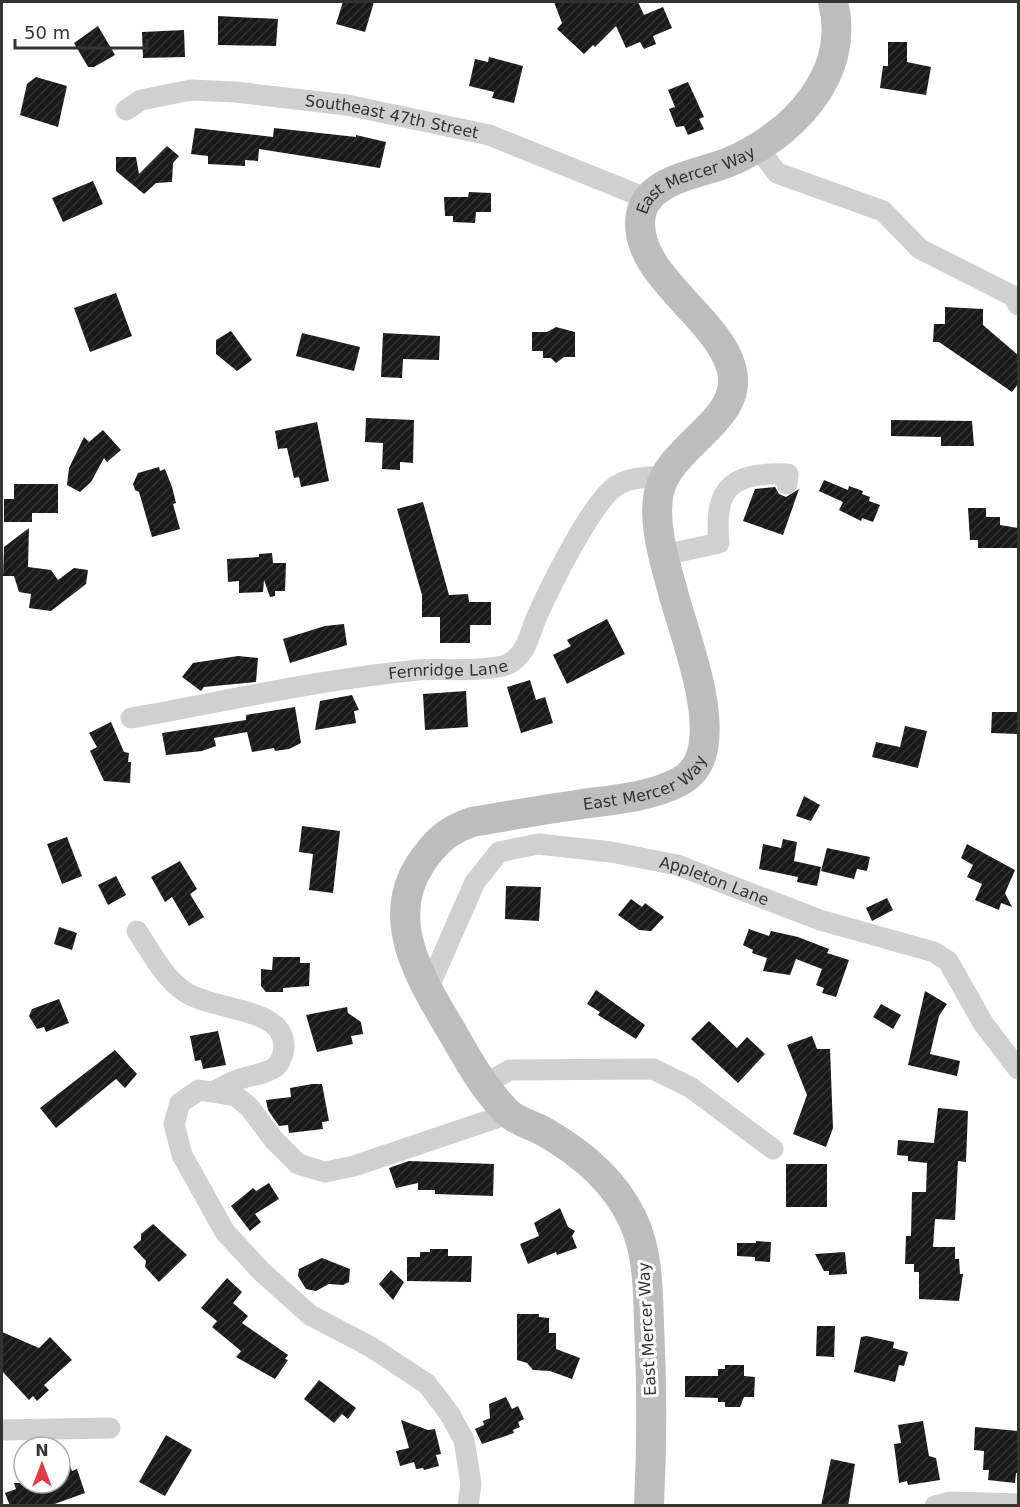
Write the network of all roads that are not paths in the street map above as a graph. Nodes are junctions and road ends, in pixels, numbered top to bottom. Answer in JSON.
{"nodes":[{"id":1,"x":833,"y":2,"type":"edge"},
{"id":2,"x":126,"y":110,"type":"dead end"},
{"id":3,"x":758,"y":148,"type":"junction"},
{"id":4,"x":648,"y":199,"type":"junction"},
{"id":5,"x":1018,"y":305,"type":"edge"},
{"id":6,"x":665,"y":476,"type":"junction"},
{"id":7,"x":787,"y":484,"type":"dead end"},
{"id":8,"x":664,"y":555,"type":"junction"},
{"id":9,"x":132,"y":718,"type":"dead end"},
{"id":10,"x":137,"y":931,"type":"dead end"},
{"id":11,"x":428,"y":988,"type":"junction"},
{"id":12,"x":1018,"y":1069,"type":"edge"},
{"id":13,"x":485,"y":1084,"type":"junction"},
{"id":14,"x":215,"y":1091,"type":"junction"},
{"id":15,"x":508,"y":1114,"type":"junction"},
{"id":16,"x":773,"y":1149,"type":"dead end"},
{"id":17,"x":110,"y":1428,"type":"dead end"},
{"id":18,"x":2,"y":1430,"type":"edge"},
{"id":19,"x":1018,"y":1504,"type":"edge"},
{"id":20,"x":468,"y":1506,"type":"edge"},
{"id":21,"x":649,"y":1506,"type":"edge"},
{"id":22,"x":935,"y":1506,"type":"edge"}],
"edges":[{"from":1,"to":3,"type":"street","name":"East Mercer Way"},
{"from":2,"to":4,"type":"street","name":"Southeast 47th Street"},
{"from":3,"to":4,"type":"street","name":"East Mercer Way"},
{"from":3,"to":5,"type":"street"},
{"from":4,"to":6,"type":"street","name":"East Mercer Way"},
{"from":6,"to":8,"type":"street","name":"East Mercer Way"},
{"from":6,"to":9,"type":"street","name":"Fernridge Lane"},
{"from":7,"to":8,"type":"street"},
{"from":8,"to":11,"type":"street","name":"East Mercer Way"},
{"from":10,"to":14,"type":"street"},
{"from":11,"to":12,"type":"street","name":"Appleton Lane"},
{"from":11,"to":13,"type":"street","name":"East Mercer Way"},
{"from":13,"to":15,"type":"street","name":"East Mercer Way"},
{"from":13,"to":16,"type":"street"},
{"from":14,"to":15,"type":"street"},
{"from":14,"to":20,"type":"street"},
{"from":15,"to":21,"type":"street","name":"East Mercer Way"},
{"from":17,"to":18,"type":"street"},
{"from":19,"to":22,"type":"street"}]}
